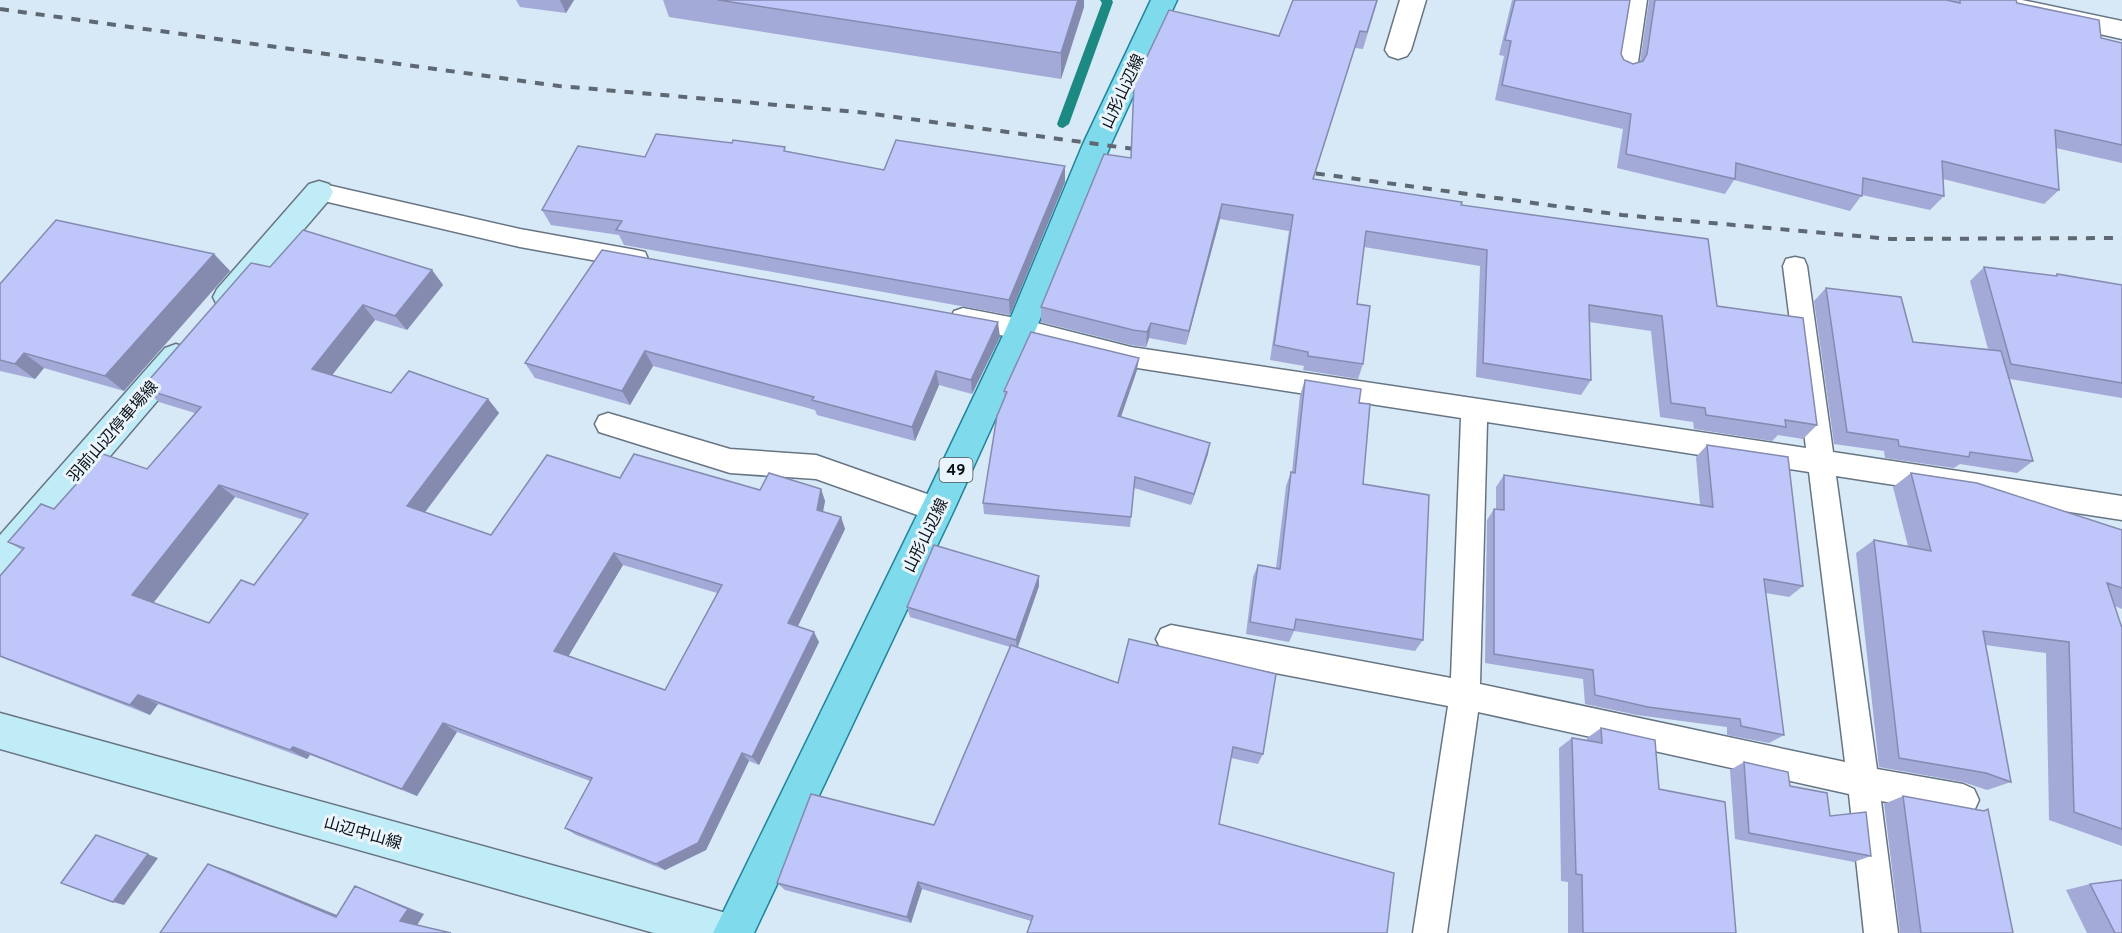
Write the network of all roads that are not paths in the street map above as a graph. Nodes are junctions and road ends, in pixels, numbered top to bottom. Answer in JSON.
{"nodes":[{"id":1,"x":1164,"y":0,"type":"edge"},
{"id":2,"x":1413,"y":0,"type":"edge"},
{"id":3,"x":1637,"y":0,"type":"edge"},
{"id":4,"x":1982,"y":0,"type":"edge"},
{"id":5,"x":2122,"y":30,"type":"edge"},
{"id":6,"x":1398,"y":50,"type":"dead end"},
{"id":7,"x":1626,"y":69,"type":"edge"},
{"id":8,"x":319,"y":192,"type":"joint"},
{"id":9,"x":660,"y":263,"type":"edge"},
{"id":10,"x":1795,"y":266,"type":"dead end"},
{"id":11,"x":940,"y":314,"type":"edge"},
{"id":12,"x":1021,"y":329,"type":"junction"},
{"id":13,"x":1474,"y":410,"type":"junction"},
{"id":14,"x":608,"y":424,"type":"dead end"},
{"id":15,"x":1819,"y":460,"type":"junction"},
{"id":16,"x":2122,"y":508,"type":"edge"},
{"id":17,"x":937,"y":510,"type":"junction"},
{"id":18,"x":0,"y":560,"type":"edge"},
{"id":19,"x":1172,"y":639,"type":"dead end"},
{"id":20,"x":1465,"y":695,"type":"junction"},
{"id":21,"x":0,"y":731,"type":"edge"},
{"id":22,"x":1864,"y":782,"type":"junction"},
{"id":23,"x":1963,"y":800,"type":"dead end"},
{"id":24,"x":726,"y":933,"type":"edge"},
{"id":25,"x":733,"y":933,"type":"edge"},
{"id":26,"x":1430,"y":933,"type":"edge"},
{"id":27,"x":1881,"y":933,"type":"edge"}],
"edges":[{"from":1,"to":12,"type":"main road","name":"山形山辺線","number":"49"},
{"from":2,"to":6,"type":"street"},
{"from":3,"to":7,"type":"lane"},
{"from":4,"to":5,"type":"street"},
{"from":8,"to":9,"type":"lane"},
{"from":8,"to":18,"type":"main road","name":"羽前山辺停車場線"},
{"from":10,"to":15,"type":"lane"},
{"from":11,"to":12,"type":"lane"},
{"from":12,"to":13,"type":"lane"},
{"from":12,"to":17,"type":"main road","name":"山形山辺線","number":"49"},
{"from":13,"to":15,"type":"lane"},
{"from":13,"to":20,"type":"lane"},
{"from":14,"to":17,"type":"lane"},
{"from":15,"to":16,"type":"lane"},
{"from":15,"to":22,"type":"lane"},
{"from":17,"to":25,"type":"main road","name":"山形山辺線","number":"49"},
{"from":19,"to":20,"type":"lane"},
{"from":20,"to":22,"type":"lane"},
{"from":20,"to":26,"type":"lane"},
{"from":21,"to":24,"type":"main road","name":"山辺中山線"},
{"from":22,"to":23,"type":"lane"},
{"from":22,"to":27,"type":"lane"}]}
